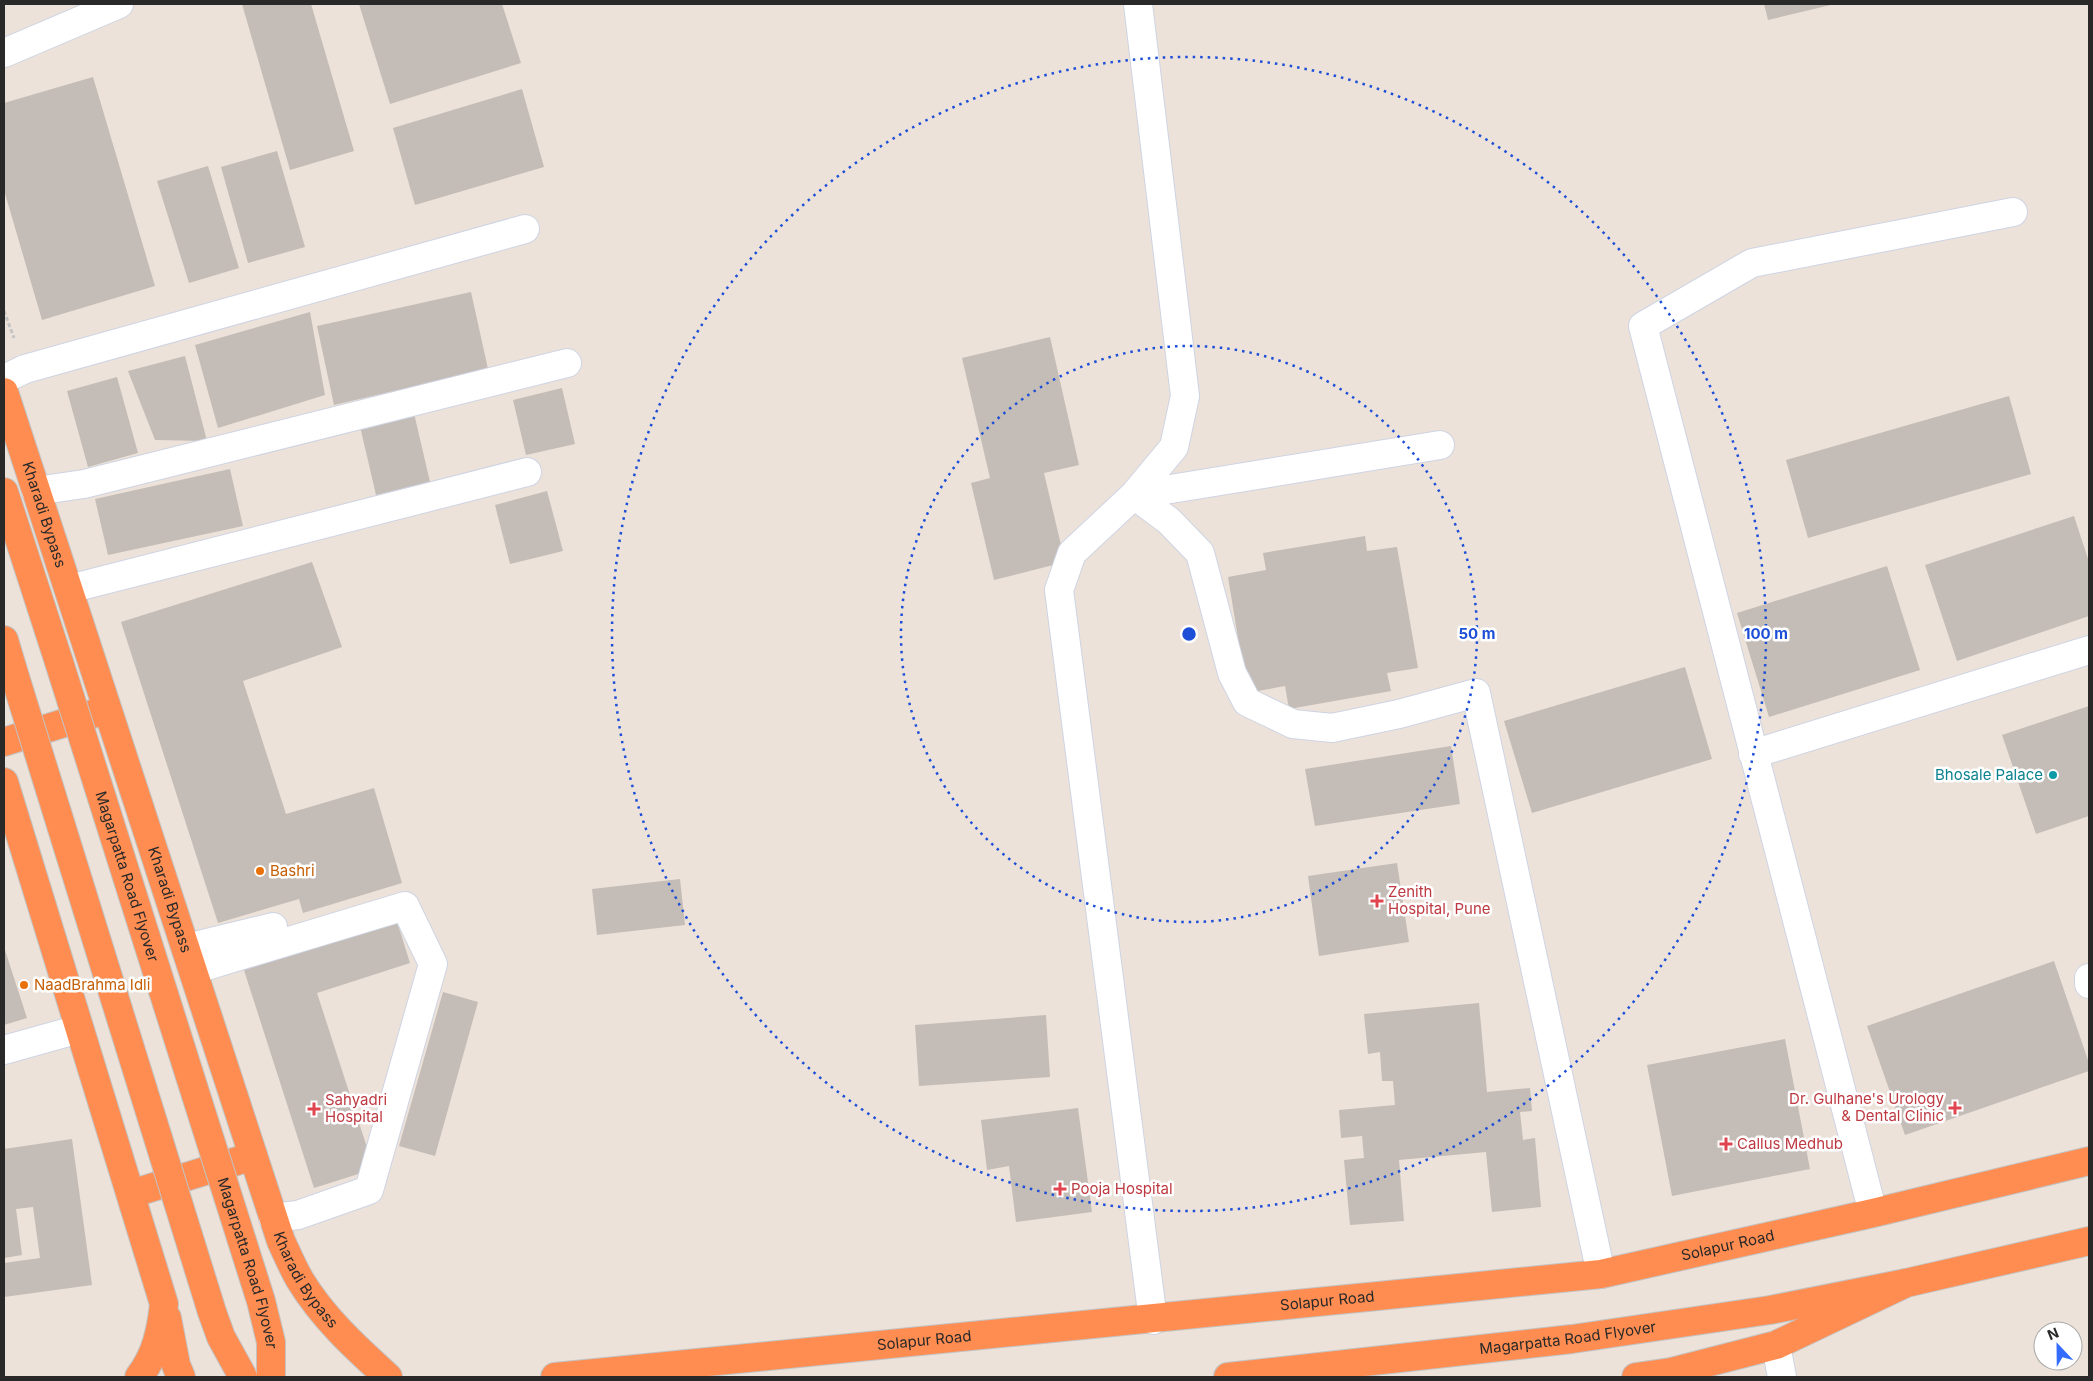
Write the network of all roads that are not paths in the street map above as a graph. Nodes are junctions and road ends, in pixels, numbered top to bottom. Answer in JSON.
{"nodes":[{"id":1,"x":119,"y":4,"type":"edge"},
{"id":2,"x":1138,"y":4,"type":"edge"},
{"id":3,"x":4,"y":53,"type":"edge"},
{"id":4,"x":2013,"y":212,"type":"dead end"},
{"id":5,"x":525,"y":228,"type":"dead end"},
{"id":6,"x":567,"y":364,"type":"dead end"},
{"id":7,"x":4,"y":379,"type":"edge"},
{"id":8,"x":4,"y":392,"type":"edge"},
{"id":9,"x":1440,"y":444,"type":"dead end"},
{"id":10,"x":527,"y":472,"type":"dead end"},
{"id":11,"x":36,"y":491,"type":"junction"},
{"id":12,"x":4,"y":492,"type":"edge"},
{"id":13,"x":1134,"y":495,"type":"junction"},
{"id":14,"x":69,"y":589,"type":"junction"},
{"id":15,"x":4,"y":640,"type":"edge"},
{"id":16,"x":2089,"y":650,"type":"edge"},
{"id":17,"x":108,"y":710,"type":"junction"},
{"id":18,"x":4,"y":742,"type":"edge"},
{"id":19,"x":1753,"y":754,"type":"junction"},
{"id":20,"x":4,"y":782,"type":"edge"},
{"id":21,"x":412,"y":892,"type":"dead end"},
{"id":22,"x":190,"y":959,"type":"junction"},
{"id":23,"x":2089,"y":978,"type":"edge"},
{"id":24,"x":2089,"y":984,"type":"edge"},
{"id":25,"x":79,"y":1029,"type":"junction"},
{"id":26,"x":4,"y":1050,"type":"edge"},
{"id":27,"x":253,"y":1156,"type":"junction"},
{"id":28,"x":2089,"y":1161,"type":"edge"},
{"id":29,"x":131,"y":1194,"type":"junction"},
{"id":30,"x":1873,"y":1213,"type":"junction"},
{"id":31,"x":273,"y":1218,"type":"junction"},
{"id":32,"x":2089,"y":1241,"type":"edge"},
{"id":33,"x":1600,"y":1274,"type":"junction"},
{"id":34,"x":1906,"y":1283,"type":"junction"},
{"id":35,"x":164,"y":1304,"type":"junction"},
{"id":36,"x":1153,"y":1320,"type":"junction"},
{"id":37,"x":1776,"y":1345,"type":"junction"},
{"id":38,"x":139,"y":1377,"type":"edge"},
{"id":39,"x":181,"y":1377,"type":"edge"},
{"id":40,"x":243,"y":1377,"type":"edge"},
{"id":41,"x":271,"y":1377,"type":"edge"},
{"id":42,"x":388,"y":1377,"type":"edge"},
{"id":43,"x":555,"y":1377,"type":"edge"},
{"id":44,"x":1228,"y":1377,"type":"edge"},
{"id":45,"x":1636,"y":1377,"type":"edge"},
{"id":46,"x":1782,"y":1377,"type":"edge"}],
"edges":[{"from":1,"to":3,"type":"street"},
{"from":2,"to":13,"type":"street"},
{"from":4,"to":19,"type":"street"},
{"from":5,"to":7,"type":"street"},
{"from":6,"to":11,"type":"street"},
{"from":8,"to":11,"type":"highway","name":"Kharadi Bypass"},
{"from":9,"to":13,"type":"street"},
{"from":10,"to":14,"type":"street"},
{"from":11,"to":14,"type":"highway","name":"Kharadi Bypass"},
{"from":12,"to":41,"type":"highway","name":"Magarpatta Road Flyover","bridge":true},
{"from":13,"to":33,"type":"street"},
{"from":13,"to":36,"type":"street"},
{"from":14,"to":17,"type":"highway","name":"Kharadi Bypass"},
{"from":15,"to":40,"type":"highway","bridge":true},
{"from":16,"to":19,"type":"street"},
{"from":17,"to":18,"type":"highway"},
{"from":17,"to":22,"type":"highway","name":"Kharadi Bypass"},
{"from":19,"to":30,"type":"street"},
{"from":20,"to":25,"type":"highway"},
{"from":21,"to":22,"type":"street"},
{"from":22,"to":27,"type":"highway","name":"Kharadi Bypass"},
{"from":22,"to":31,"type":"street"},
{"from":23,"to":24,"type":"street"},
{"from":25,"to":26,"type":"street"},
{"from":25,"to":29,"type":"highway"},
{"from":27,"to":29,"type":"highway"},
{"from":27,"to":31,"type":"highway","name":"Kharadi Bypass"},
{"from":28,"to":30,"type":"highway","name":"Solapur Road"},
{"from":29,"to":35,"type":"highway"},
{"from":30,"to":33,"type":"highway","name":"Solapur Road"},
{"from":31,"to":42,"type":"highway","name":"Kharadi Bypass"},
{"from":32,"to":34,"type":"highway"},
{"from":33,"to":36,"type":"highway","name":"Solapur Road"},
{"from":34,"to":37,"type":"highway"},
{"from":34,"to":44,"type":"highway","name":"Magarpatta Road Flyover"},
{"from":35,"to":38,"type":"highway"},
{"from":35,"to":39,"type":"highway"},
{"from":36,"to":43,"type":"highway","name":"Solapur Road"},
{"from":37,"to":45,"type":"highway"},
{"from":37,"to":46,"type":"street"}]}
